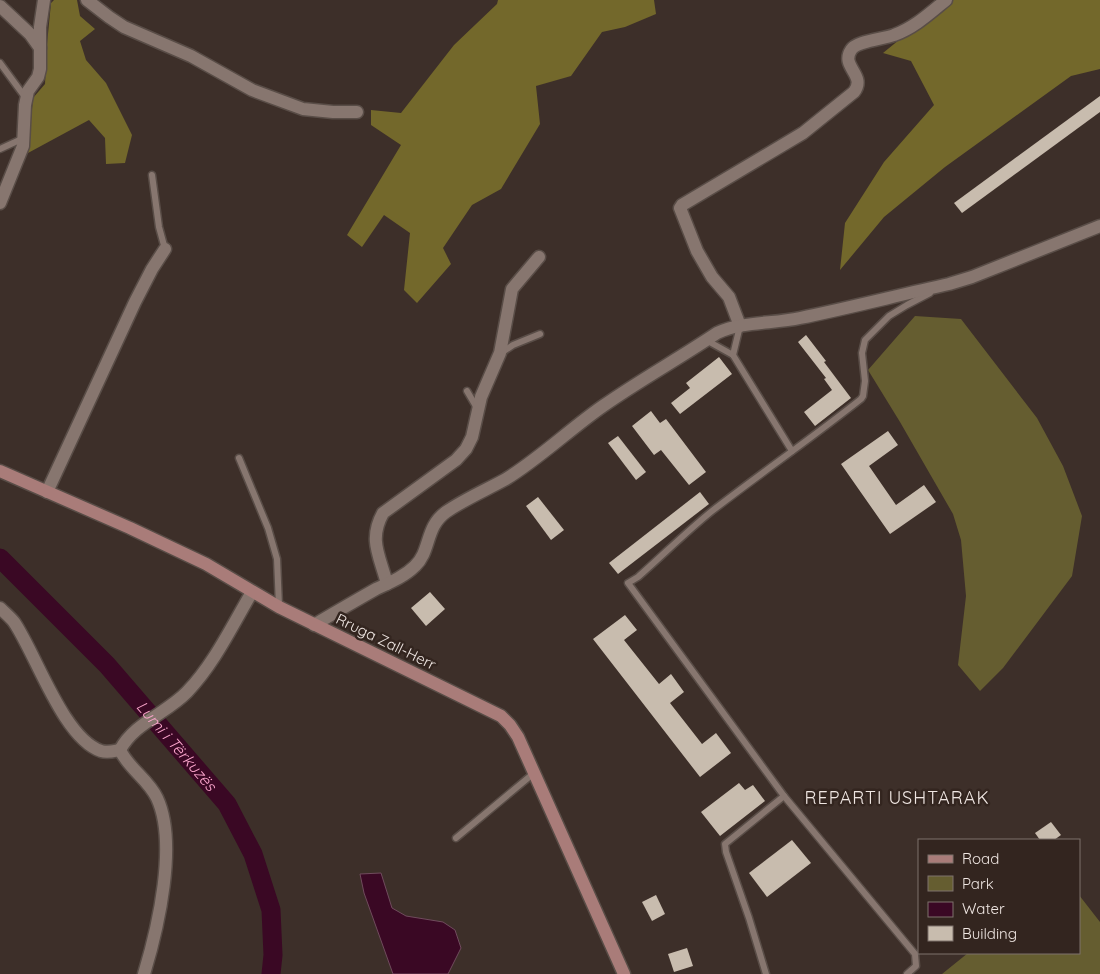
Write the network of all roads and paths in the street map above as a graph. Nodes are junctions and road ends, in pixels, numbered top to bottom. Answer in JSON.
{"nodes":[{"id":1,"x":44,"y":0,"type":"edge"},
{"id":2,"x":87,"y":0,"type":"edge"},
{"id":3,"x":946,"y":0,"type":"edge"},
{"id":4,"x":0,"y":6,"type":"edge"},
{"id":5,"x":40,"y":48,"type":"junction"},
{"id":6,"x":0,"y":63,"type":"edge"},
{"id":7,"x":27,"y":95,"type":"junction"},
{"id":8,"x":357,"y":112,"type":"dead end"},
{"id":9,"x":24,"y":137,"type":"junction"},
{"id":10,"x":0,"y":149,"type":"edge"},
{"id":11,"x":152,"y":175,"type":"dead end"},
{"id":12,"x":0,"y":204,"type":"edge"},
{"id":13,"x":1100,"y":226,"type":"edge"},
{"id":14,"x":164,"y":249,"type":"joint"},
{"id":15,"x":540,"y":256,"type":"dead end"},
{"id":16,"x":948,"y":284,"type":"junction"},
{"id":17,"x":740,"y":326,"type":"junction"},
{"id":18,"x":540,"y":334,"type":"dead end"},
{"id":19,"x":706,"y":340,"type":"junction"},
{"id":20,"x":500,"y":353,"type":"junction"},
{"id":21,"x":733,"y":355,"type":"junction"},
{"id":22,"x":467,"y":391,"type":"dead end"},
{"id":23,"x":477,"y":408,"type":"junction"},
{"id":24,"x":792,"y":451,"type":"junction"},
{"id":25,"x":239,"y":458,"type":"dead end"},
{"id":26,"x":0,"y":471,"type":"edge"},
{"id":27,"x":47,"y":492,"type":"junction"},
{"id":28,"x":387,"y":584,"type":"junction"},
{"id":29,"x":252,"y":592,"type":"junction"},
{"id":30,"x":279,"y":607,"type":"junction"},
{"id":31,"x":0,"y":608,"type":"edge"},
{"id":32,"x":314,"y":625,"type":"junction"},
{"id":33,"x":120,"y":750,"type":"junction"},
{"id":34,"x":534,"y":774,"type":"junction"},
{"id":35,"x":784,"y":796,"type":"junction"},
{"id":36,"x":456,"y":838,"type":"dead end"},
{"id":37,"x":144,"y":974,"type":"edge"},
{"id":38,"x":624,"y":974,"type":"edge"},
{"id":39,"x":766,"y":974,"type":"edge"},
{"id":40,"x":907,"y":974,"type":"edge"}],
"edges":[{"from":1,"to":5,"type":"street"},
{"from":2,"to":8,"type":"street"},
{"from":3,"to":17,"type":"street"},
{"from":4,"to":5,"type":"street"},
{"from":5,"to":7,"type":"street"},
{"from":6,"to":7,"type":"lane"},
{"from":7,"to":9,"type":"street"},
{"from":9,"to":10,"type":"lane"},
{"from":9,"to":12,"type":"street"},
{"from":11,"to":14,"type":"lane"},
{"from":13,"to":16,"type":"street"},
{"from":14,"to":27,"type":"street"},
{"from":15,"to":20,"type":"street"},
{"from":16,"to":17,"type":"street"},
{"from":16,"to":24,"type":"lane"},
{"from":17,"to":19,"type":"street"},
{"from":17,"to":21,"type":"lane"},
{"from":18,"to":20,"type":"lane"},
{"from":19,"to":21,"type":"lane"},
{"from":19,"to":28,"type":"street"},
{"from":20,"to":23,"type":"street"},
{"from":21,"to":24,"type":"lane"},
{"from":22,"to":23,"type":"lane"},
{"from":23,"to":28,"type":"street"},
{"from":24,"to":35,"type":"lane"},
{"from":25,"to":30,"type":"lane"},
{"from":26,"to":27,"type":"main road","name":"Rruga Zall-Herr"},
{"from":27,"to":29,"type":"main road","name":"Rruga Zall-Herr"},
{"from":28,"to":32,"type":"street"},
{"from":29,"to":30,"type":"main road","name":"Rruga Zall-Herr"},
{"from":29,"to":33,"type":"street"},
{"from":30,"to":32,"type":"main road","name":"Rruga Zall-Herr"},
{"from":31,"to":33,"type":"street"},
{"from":32,"to":34,"type":"main road","name":"Rruga Zall-Herr"},
{"from":33,"to":37,"type":"street"},
{"from":34,"to":36,"type":"lane"},
{"from":34,"to":38,"type":"main road","name":"Rruga Zall-Herr"},
{"from":35,"to":39,"type":"lane"},
{"from":35,"to":40,"type":"lane"}]}
